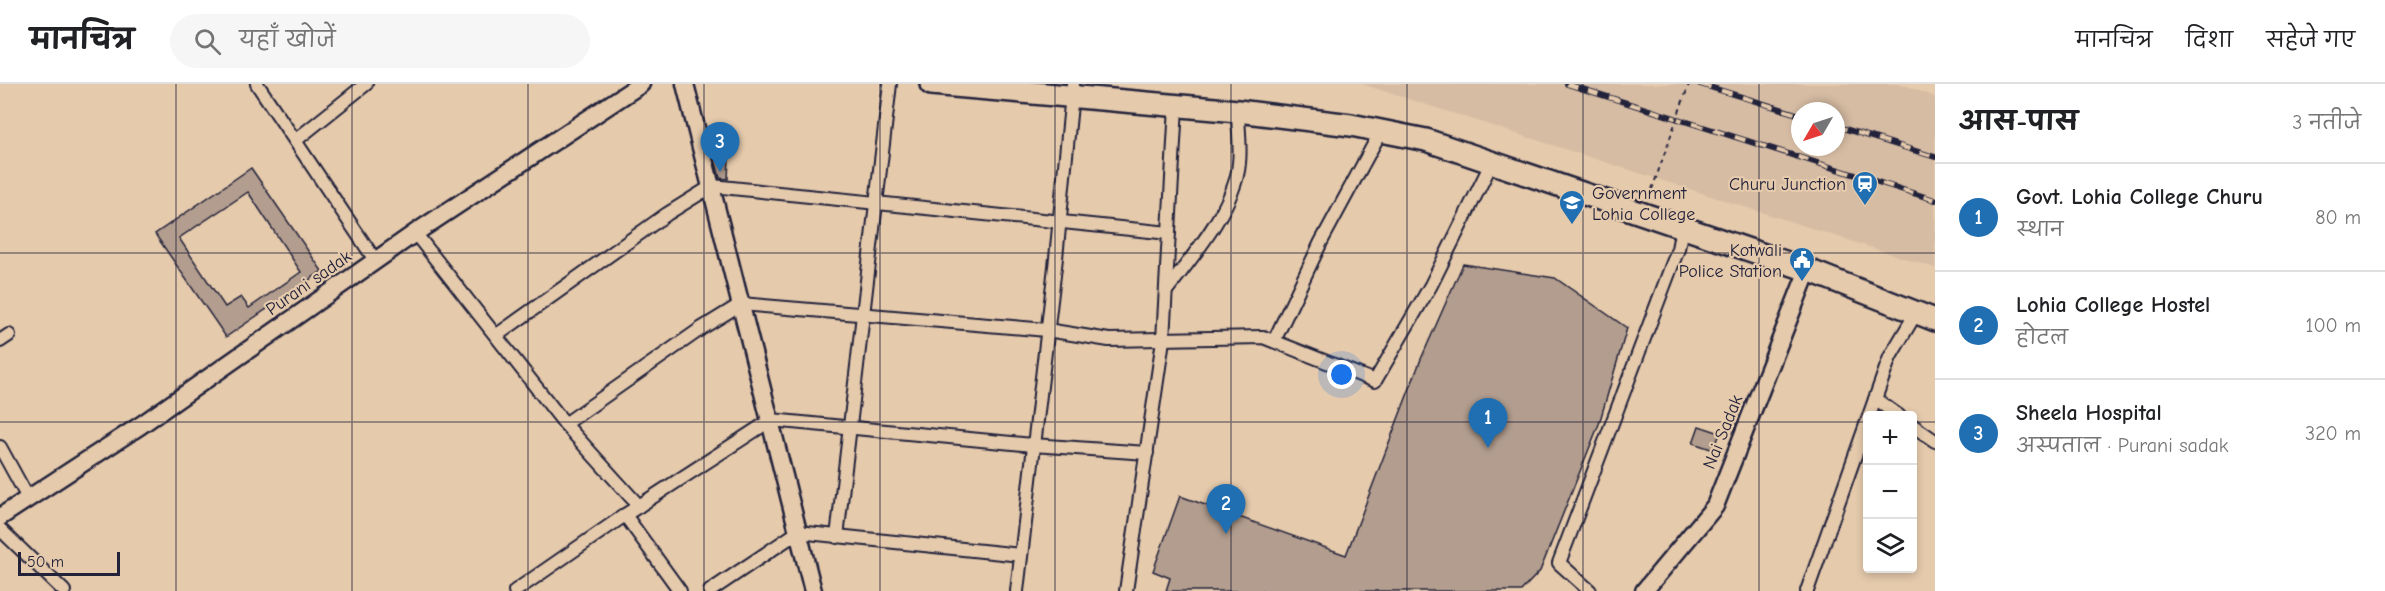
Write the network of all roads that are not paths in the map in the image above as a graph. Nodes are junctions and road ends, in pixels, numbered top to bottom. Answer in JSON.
{"nodes":[{"id":1,"x":258,"y":84,"type":"edge"},
{"id":2,"x":366,"y":84,"type":"edge"},
{"id":3,"x":641,"y":84,"type":"edge"},
{"id":4,"x":686,"y":84,"type":"edge"},
{"id":5,"x":890,"y":84,"type":"edge"},
{"id":6,"x":931,"y":84,"type":"edge"},
{"id":7,"x":1073,"y":90,"type":"edge"},
{"id":8,"x":1176,"y":106,"type":"junction"},
{"id":9,"x":1238,"y":111,"type":"junction"},
{"id":10,"x":1381,"y":131,"type":"junction"},
{"id":11,"x":296,"y":140,"type":"junction"},
{"id":12,"x":1492,"y":162,"type":"junction"},
{"id":13,"x":712,"y":186,"type":"junction"},
{"id":14,"x":877,"y":203,"type":"junction"},
{"id":15,"x":1060,"y":223,"type":"junction"},
{"id":16,"x":1682,"y":227,"type":"junction"},
{"id":17,"x":415,"y":232,"type":"junction"},
{"id":18,"x":1169,"y":233,"type":"junction"},
{"id":19,"x":375,"y":260,"type":"junction"},
{"id":20,"x":1808,"y":270,"type":"junction"},
{"id":21,"x":1166,"y":291,"type":"junction"},
{"id":22,"x":741,"y":304,"type":"junction"},
{"id":23,"x":863,"y":314,"type":"junction"},
{"id":24,"x":1925,"y":316,"type":"edge"},
{"id":25,"x":1047,"y":330,"type":"junction"},
{"id":26,"x":497,"y":335,"type":"junction"},
{"id":27,"x":1163,"y":340,"type":"junction"},
{"id":28,"x":1274,"y":341,"type":"junction"},
{"id":29,"x":1875,"y":399,"type":"junction"},
{"id":30,"x":1870,"y":411,"type":"edge"},
{"id":31,"x":1892,"y":411,"type":"edge"},
{"id":32,"x":771,"y":420,"type":"junction"},
{"id":33,"x":565,"y":424,"type":"junction"},
{"id":34,"x":850,"y":428,"type":"junction"},
{"id":35,"x":1917,"y":428,"type":"edge"},
{"id":36,"x":1863,"y":432,"type":"edge"},
{"id":37,"x":1935,"y":441,"type":"edge"},
{"id":38,"x":1033,"y":445,"type":"junction"},
{"id":39,"x":0,"y":447,"type":"edge"},
{"id":40,"x":1147,"y":453,"type":"junction"},
{"id":41,"x":28,"y":498,"type":"junction"},
{"id":42,"x":639,"y":506,"type":"junction"},
{"id":43,"x":625,"y":515,"type":"junction"},
{"id":44,"x":0,"y":517,"type":"edge"},
{"id":45,"x":0,"y":530,"type":"edge"},
{"id":46,"x":798,"y":532,"type":"junction"},
{"id":47,"x":837,"y":537,"type":"junction"},
{"id":48,"x":1021,"y":555,"type":"junction"},
{"id":49,"x":64,"y":591,"type":"edge"},
{"id":50,"x":515,"y":591,"type":"edge"},
{"id":51,"x":680,"y":591,"type":"edge"},
{"id":52,"x":710,"y":591,"type":"edge"},
{"id":53,"x":813,"y":591,"type":"edge"},
{"id":54,"x":1017,"y":591,"type":"edge"},
{"id":55,"x":1126,"y":591,"type":"edge"},
{"id":56,"x":1590,"y":591,"type":"edge"},
{"id":57,"x":1644,"y":591,"type":"edge"},
{"id":58,"x":1808,"y":591,"type":"edge"}],
"edges":[{"from":1,"to":11,"type":"street"},
{"from":2,"to":11,"type":"street"},
{"from":3,"to":17,"type":"main road","name":"Purani sadak"},
{"from":4,"to":13,"type":"main road"},
{"from":5,"to":14,"type":"street"},
{"from":6,"to":7,"type":"highway"},
{"from":7,"to":8,"type":"highway"},
{"from":7,"to":15,"type":"street"},
{"from":8,"to":9,"type":"highway"},
{"from":8,"to":18,"type":"street"},
{"from":9,"to":10,"type":"highway"},
{"from":9,"to":21,"type":"street"},
{"from":10,"to":12,"type":"highway"},
{"from":10,"to":28,"type":"street"},
{"from":11,"to":19,"type":"street"},
{"from":12,"to":16,"type":"highway"},
{"from":12,"to":28,"type":"street"},
{"from":13,"to":14,"type":"street"},
{"from":13,"to":22,"type":"main road"},
{"from":13,"to":26,"type":"street"},
{"from":14,"to":15,"type":"street"},
{"from":14,"to":23,"type":"street"},
{"from":15,"to":18,"type":"street"},
{"from":15,"to":25,"type":"street"},
{"from":16,"to":20,"type":"highway"},
{"from":16,"to":56,"type":"street"},
{"from":17,"to":19,"type":"main road","name":"Purani sadak"},
{"from":17,"to":26,"type":"street"},
{"from":18,"to":21,"type":"street"},
{"from":19,"to":41,"type":"main road","name":"Purani sadak"},
{"from":20,"to":24,"type":"highway"},
{"from":20,"to":57,"type":"main road","name":"Nai Sadak"},
{"from":21,"to":27,"type":"street"},
{"from":22,"to":23,"type":"street"},
{"from":22,"to":32,"type":"main road"},
{"from":22,"to":33,"type":"street"},
{"from":23,"to":25,"type":"street"},
{"from":23,"to":34,"type":"street"},
{"from":24,"to":29,"type":"street"},
{"from":25,"to":27,"type":"street"},
{"from":25,"to":38,"type":"street"},
{"from":26,"to":33,"type":"street"},
{"from":27,"to":28,"type":"street"},
{"from":27,"to":40,"type":"street"},
{"from":29,"to":30,"type":"street"},
{"from":29,"to":31,"type":"street"},
{"from":32,"to":34,"type":"street"},
{"from":32,"to":42,"type":"street"},
{"from":32,"to":46,"type":"main road"},
{"from":33,"to":42,"type":"street"},
{"from":34,"to":38,"type":"street"},
{"from":34,"to":47,"type":"street"},
{"from":35,"to":37,"type":"street"},
{"from":36,"to":58,"type":"street"},
{"from":38,"to":40,"type":"street"},
{"from":38,"to":48,"type":"street"},
{"from":39,"to":41,"type":"street"},
{"from":40,"to":55,"type":"street"},
{"from":41,"to":44,"type":"main road","name":"Purani sadak"},
{"from":42,"to":43,"type":"street"},
{"from":43,"to":50,"type":"street"},
{"from":43,"to":51,"type":"street"},
{"from":45,"to":49,"type":"street"},
{"from":46,"to":47,"type":"street"},
{"from":46,"to":52,"type":"street"},
{"from":46,"to":53,"type":"main road"},
{"from":47,"to":48,"type":"street"},
{"from":48,"to":54,"type":"street"}]}
